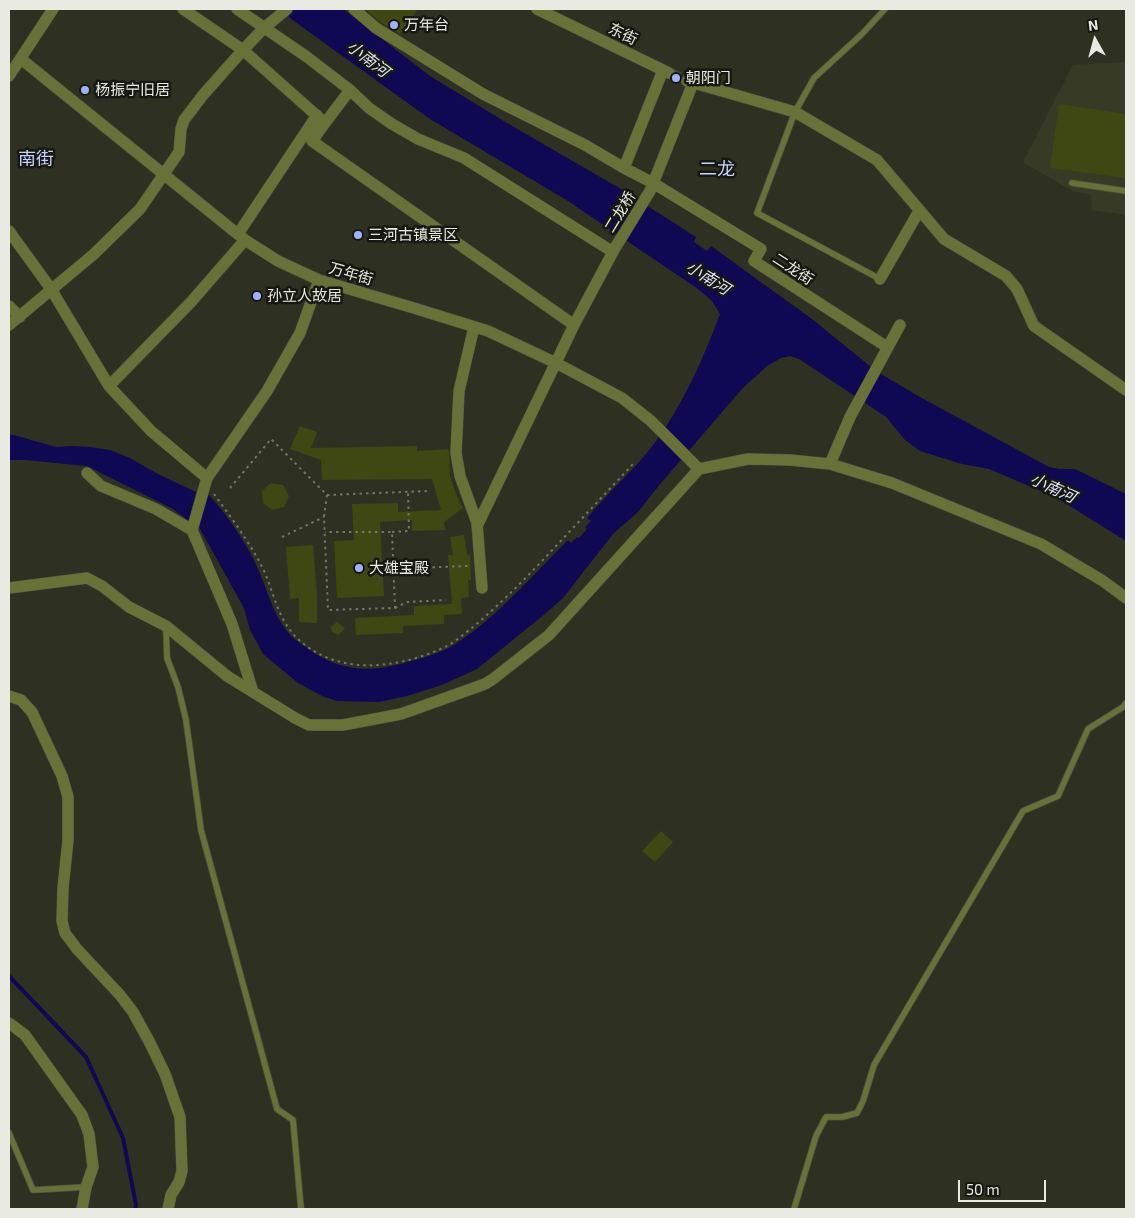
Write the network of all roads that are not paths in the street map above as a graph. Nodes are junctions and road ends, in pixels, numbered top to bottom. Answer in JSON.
{"nodes":[{"id":1,"x":53,"y":9,"type":"edge"},
{"id":2,"x":183,"y":9,"type":"edge"},
{"id":3,"x":238,"y":9,"type":"edge"},
{"id":4,"x":354,"y":9,"type":"edge"},
{"id":5,"x":537,"y":9,"type":"edge"},
{"id":6,"x":886,"y":9,"type":"edge"},
{"id":7,"x":282,"y":12,"type":"edge"},
{"id":8,"x":264,"y":28,"type":"junction"},
{"id":9,"x":242,"y":50,"type":"junction"},
{"id":10,"x":21,"y":59,"type":"junction"},
{"id":11,"x":9,"y":76,"type":"edge"},
{"id":12,"x":350,"y":90,"type":"junction"},
{"id":13,"x":795,"y":112,"type":"junction"},
{"id":14,"x":321,"y":119,"type":"junction"},
{"id":15,"x":624,"y":168,"type":"junction"},
{"id":16,"x":164,"y":174,"type":"junction"},
{"id":17,"x":1072,"y":183,"type":"dead end"},
{"id":18,"x":652,"y":187,"type":"junction"},
{"id":19,"x":1126,"y":192,"type":"edge"},
{"id":20,"x":919,"y":211,"type":"junction"},
{"id":21,"x":9,"y":231,"type":"edge"},
{"id":22,"x":242,"y":237,"type":"junction"},
{"id":23,"x":614,"y":250,"type":"junction"},
{"id":24,"x":880,"y":278,"type":"joint"},
{"id":25,"x":319,"y":280,"type":"junction"},
{"id":26,"x":51,"y":289,"type":"junction"},
{"id":27,"x":9,"y":306,"type":"edge"},
{"id":28,"x":20,"y":317,"type":"junction"},
{"id":29,"x":900,"y":324,"type":"dead end"},
{"id":30,"x":9,"y":325,"type":"edge"},
{"id":31,"x":574,"y":325,"type":"junction"},
{"id":32,"x":474,"y":327,"type":"junction"},
{"id":33,"x":887,"y":347,"type":"junction"},
{"id":34,"x":556,"y":363,"type":"junction"},
{"id":35,"x":108,"y":386,"type":"junction"},
{"id":36,"x":1126,"y":390,"type":"edge"},
{"id":37,"x":830,"y":464,"type":"junction"},
{"id":38,"x":699,"y":469,"type":"junction"},
{"id":39,"x":88,"y":473,"type":"dead end"},
{"id":40,"x":207,"y":484,"type":"junction"},
{"id":41,"x":477,"y":526,"type":"junction"},
{"id":42,"x":192,"y":530,"type":"junction"},
{"id":43,"x":9,"y":588,"type":"edge"},
{"id":44,"x":482,"y":588,"type":"dead end"},
{"id":45,"x":1126,"y":598,"type":"edge"},
{"id":46,"x":166,"y":626,"type":"junction"},
{"id":47,"x":253,"y":692,"type":"junction"},
{"id":48,"x":9,"y":696,"type":"edge"},
{"id":49,"x":1126,"y":703,"type":"edge"},
{"id":50,"x":9,"y":1024,"type":"edge"},
{"id":51,"x":9,"y":1133,"type":"edge"},
{"id":52,"x":86,"y":1187,"type":"junction"},
{"id":53,"x":82,"y":1209,"type":"edge"},
{"id":54,"x":168,"y":1209,"type":"edge"},
{"id":55,"x":301,"y":1209,"type":"edge"},
{"id":56,"x":794,"y":1209,"type":"edge"}],
"edges":[{"from":1,"to":10,"type":"street"},
{"from":2,"to":9,"type":"street"},
{"from":3,"to":8,"type":"street"},
{"from":4,"to":15,"type":"street"},
{"from":5,"to":15,"type":"street","name":"东街"},
{"from":6,"to":13,"type":"lane"},
{"from":7,"to":8,"type":"street"},
{"from":8,"to":9,"type":"street"},
{"from":8,"to":12,"type":"street"},
{"from":9,"to":14,"type":"street"},
{"from":9,"to":16,"type":"street"},
{"from":10,"to":11,"type":"street"},
{"from":10,"to":16,"type":"street","name":"万年街"},
{"from":12,"to":14,"type":"street"},
{"from":12,"to":23,"type":"street"},
{"from":13,"to":18,"type":"street","name":"二龙桥"},
{"from":13,"to":20,"type":"street"},
{"from":13,"to":24,"type":"lane"},
{"from":14,"to":22,"type":"street"},
{"from":14,"to":31,"type":"street"},
{"from":15,"to":18,"type":"street"},
{"from":16,"to":22,"type":"street","name":"万年街"},
{"from":16,"to":26,"type":"street"},
{"from":17,"to":19,"type":"lane"},
{"from":18,"to":23,"type":"street","name":"二龙桥"},
{"from":18,"to":33,"type":"street","name":"二龙街"},
{"from":20,"to":24,"type":"street"},
{"from":20,"to":36,"type":"street"},
{"from":21,"to":26,"type":"street"},
{"from":22,"to":25,"type":"street","name":"万年街"},
{"from":22,"to":35,"type":"street"},
{"from":23,"to":31,"type":"street","name":"二龙桥"},
{"from":25,"to":32,"type":"street","name":"万年街"},
{"from":25,"to":40,"type":"street"},
{"from":26,"to":28,"type":"street"},
{"from":26,"to":35,"type":"street"},
{"from":27,"to":28,"type":"street"},
{"from":28,"to":30,"type":"street"},
{"from":29,"to":33,"type":"street"},
{"from":31,"to":34,"type":"street","name":"二龙桥"},
{"from":32,"to":34,"type":"street","name":"万年街"},
{"from":32,"to":41,"type":"street"},
{"from":33,"to":37,"type":"street"},
{"from":34,"to":38,"type":"street","name":"万年街"},
{"from":34,"to":41,"type":"street","name":"二龙桥"},
{"from":35,"to":40,"type":"street"},
{"from":37,"to":38,"type":"street"},
{"from":37,"to":45,"type":"street"},
{"from":38,"to":47,"type":"street"},
{"from":39,"to":42,"type":"street"},
{"from":40,"to":42,"type":"street"},
{"from":41,"to":44,"type":"street"},
{"from":42,"to":47,"type":"street"},
{"from":43,"to":46,"type":"street"},
{"from":46,"to":47,"type":"street"},
{"from":46,"to":55,"type":"lane"},
{"from":48,"to":54,"type":"street"},
{"from":49,"to":56,"type":"lane"},
{"from":50,"to":52,"type":"street"},
{"from":51,"to":52,"type":"lane"},
{"from":52,"to":53,"type":"street"}]}
